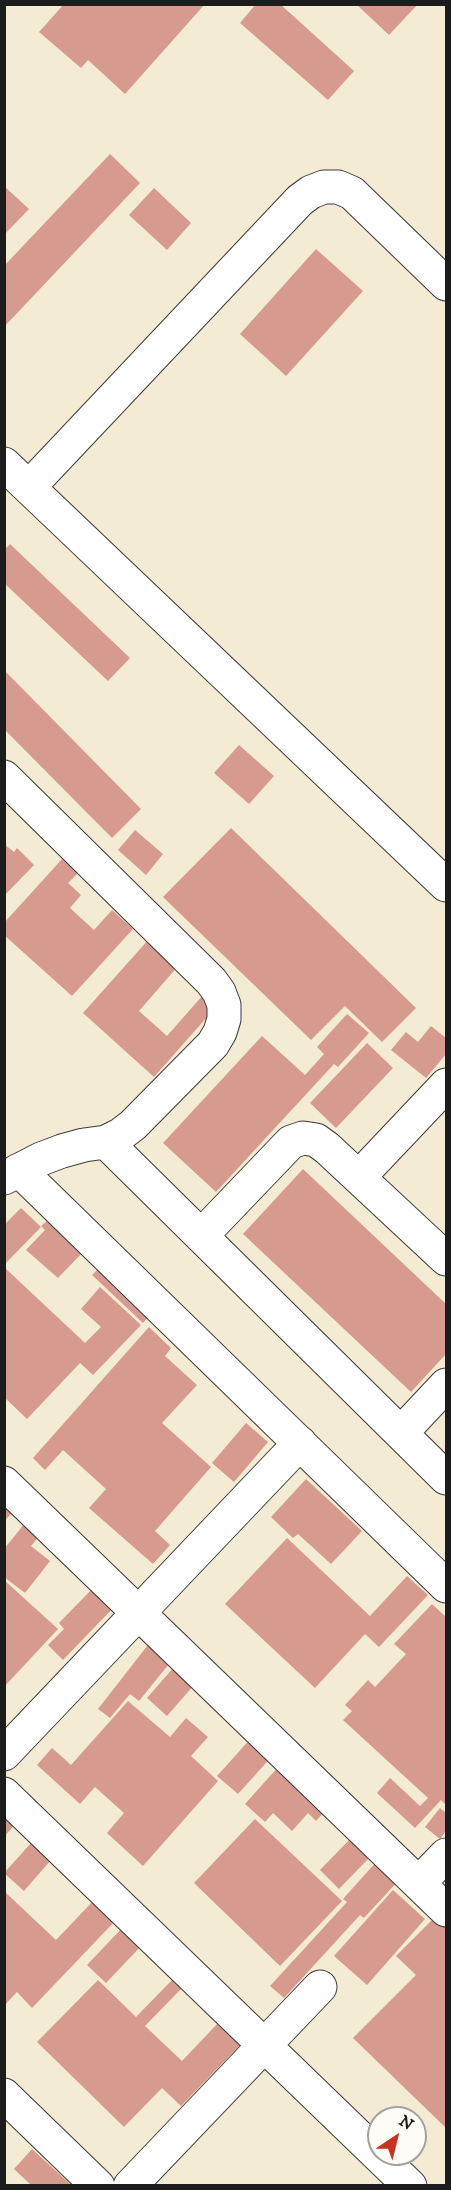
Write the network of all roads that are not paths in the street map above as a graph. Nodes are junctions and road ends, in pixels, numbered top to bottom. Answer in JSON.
{"nodes":[{"id":1,"x":447,"y":284,"type":"edge"},
{"id":2,"x":4,"y":464,"type":"edge"},
{"id":3,"x":29,"y":487,"type":"junction"},
{"id":4,"x":4,"y":777,"type":"edge"},
{"id":5,"x":447,"y":885,"type":"edge"},
{"id":6,"x":447,"y":1085,"type":"edge"},
{"id":7,"x":106,"y":1142,"type":"junction"},
{"id":8,"x":12,"y":1174,"type":"edge"},
{"id":9,"x":359,"y":1177,"type":"junction"},
{"id":10,"x":201,"y":1236,"type":"junction"},
{"id":11,"x":447,"y":1259,"type":"edge"},
{"id":12,"x":447,"y":1384,"type":"edge"},
{"id":13,"x":401,"y":1433,"type":"junction"},
{"id":14,"x":300,"y":1443,"type":"junction"},
{"id":15,"x":447,"y":1478,"type":"edge"},
{"id":16,"x":4,"y":1483,"type":"edge"},
{"id":17,"x":447,"y":1586,"type":"edge"},
{"id":18,"x":139,"y":1612,"type":"junction"},
{"id":19,"x":4,"y":1754,"type":"edge"},
{"id":20,"x":4,"y":1794,"type":"edge"},
{"id":21,"x":447,"y":1855,"type":"edge"},
{"id":22,"x":419,"y":1883,"type":"junction"},
{"id":23,"x":447,"y":1910,"type":"edge"},
{"id":24,"x":320,"y":1987,"type":"dead end"},
{"id":25,"x":265,"y":2045,"type":"junction"},
{"id":26,"x":4,"y":2095,"type":"edge"},
{"id":27,"x":98,"y":2186,"type":"edge"},
{"id":28,"x":130,"y":2186,"type":"edge"},
{"id":29,"x":410,"y":2186,"type":"edge"}],
"edges":[{"from":1,"to":3,"type":"street"},
{"from":2,"to":3,"type":"street"},
{"from":3,"to":5,"type":"street"},
{"from":4,"to":7,"type":"street"},
{"from":6,"to":9,"type":"street"},
{"from":7,"to":8,"type":"street"},
{"from":7,"to":10,"type":"street"},
{"from":8,"to":14,"type":"street"},
{"from":9,"to":10,"type":"street"},
{"from":9,"to":11,"type":"street"},
{"from":10,"to":13,"type":"street"},
{"from":12,"to":13,"type":"street"},
{"from":13,"to":15,"type":"street"},
{"from":14,"to":17,"type":"street"},
{"from":14,"to":18,"type":"street"},
{"from":16,"to":18,"type":"street"},
{"from":18,"to":19,"type":"street"},
{"from":18,"to":22,"type":"street"},
{"from":20,"to":25,"type":"street"},
{"from":21,"to":22,"type":"street"},
{"from":22,"to":23,"type":"street"},
{"from":24,"to":25,"type":"street"},
{"from":25,"to":28,"type":"street"},
{"from":25,"to":29,"type":"street"},
{"from":26,"to":27,"type":"street"}]}
